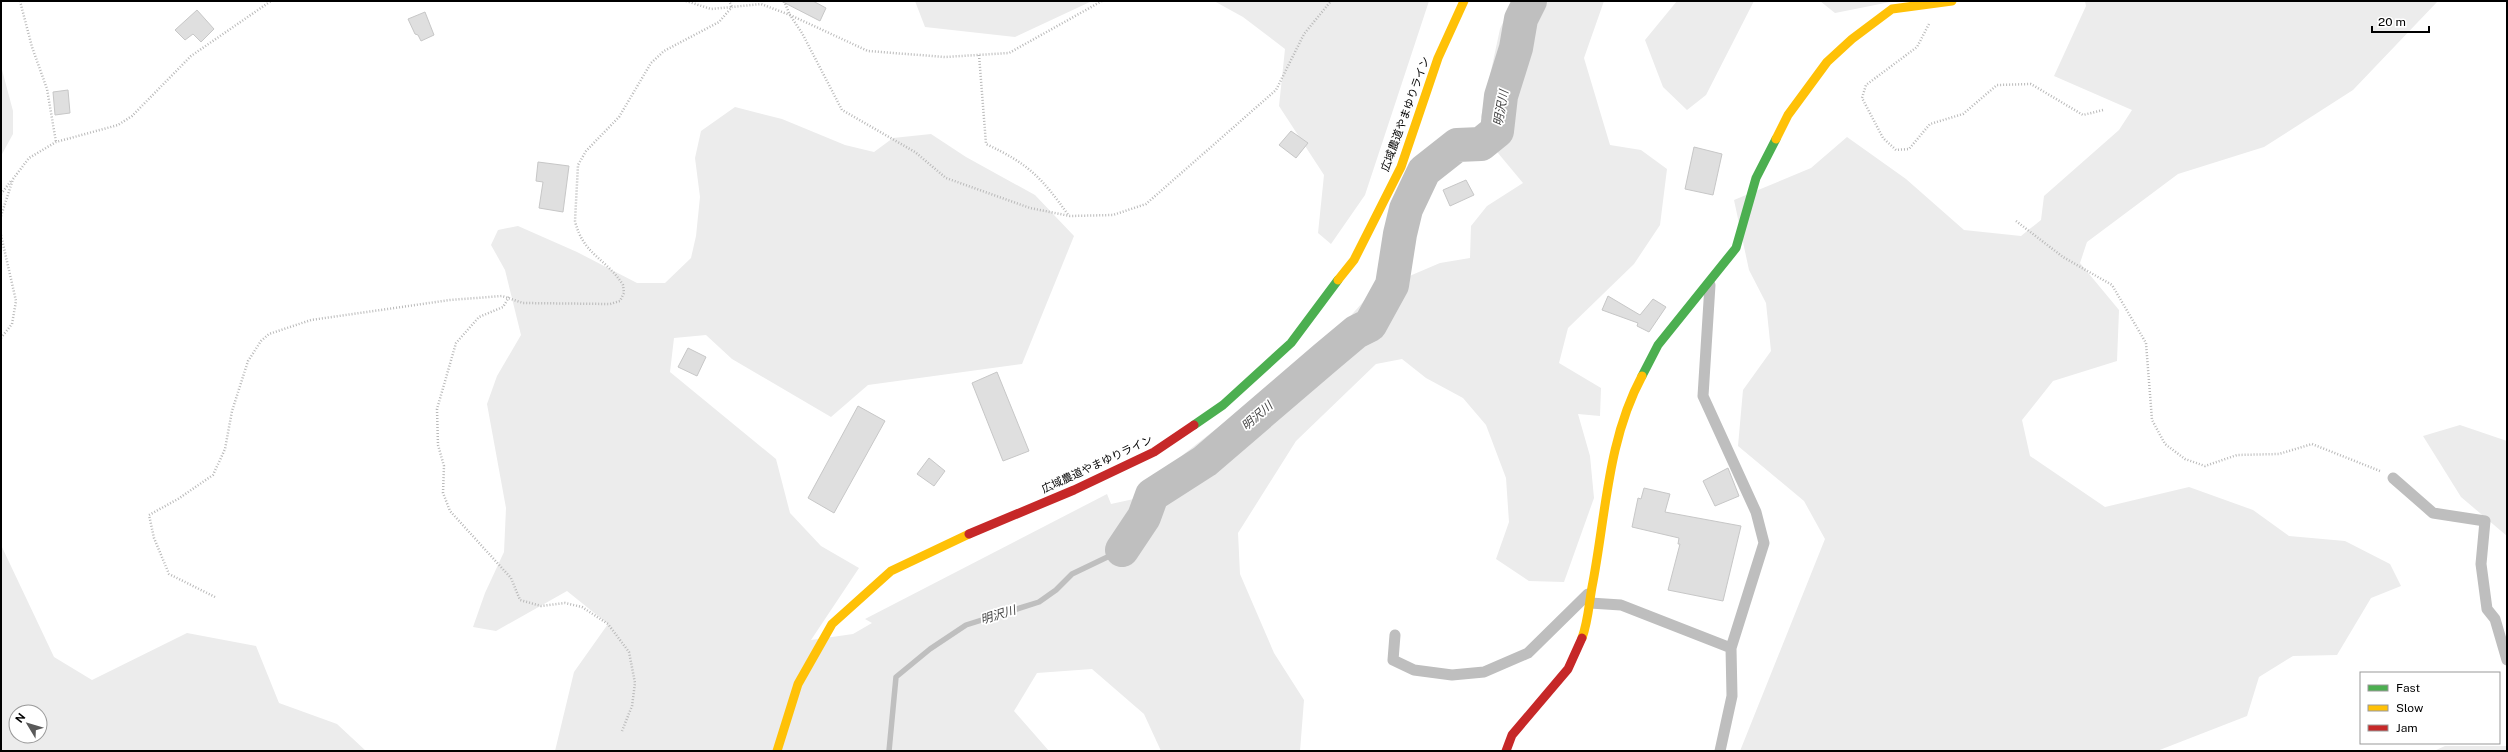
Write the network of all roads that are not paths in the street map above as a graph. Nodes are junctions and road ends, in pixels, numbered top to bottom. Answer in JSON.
{"nodes":[{"id":1,"x":1464,"y":1,"type":"edge"},
{"id":2,"x":1952,"y":1,"type":"edge"},
{"id":3,"x":1710,"y":280,"type":"junction"},
{"id":4,"x":2393,"y":478,"type":"road end"},
{"id":5,"x":1593,"y":589,"type":"junction"},
{"id":6,"x":1590,"y":603,"type":"junction"},
{"id":7,"x":1394,"y":635,"type":"dead end"},
{"id":8,"x":1732,"y":648,"type":"junction"},
{"id":9,"x":2507,"y":660,"type":"edge"},
{"id":10,"x":777,"y":751,"type":"edge"},
{"id":11,"x":1506,"y":751,"type":"edge"},
{"id":12,"x":1720,"y":751,"type":"edge"}],
"edges":[{"from":1,"to":10,"type":"street","name":"広域農道やまゆりライン"},
{"from":2,"to":3,"type":"street"},
{"from":3,"to":5,"type":"street"},
{"from":3,"to":8,"type":"lane"},
{"from":4,"to":9,"type":"lane"},
{"from":5,"to":6,"type":"street"},
{"from":5,"to":7,"type":"lane"},
{"from":6,"to":8,"type":"lane"},
{"from":6,"to":11,"type":"street"},
{"from":8,"to":12,"type":"lane"}]}
